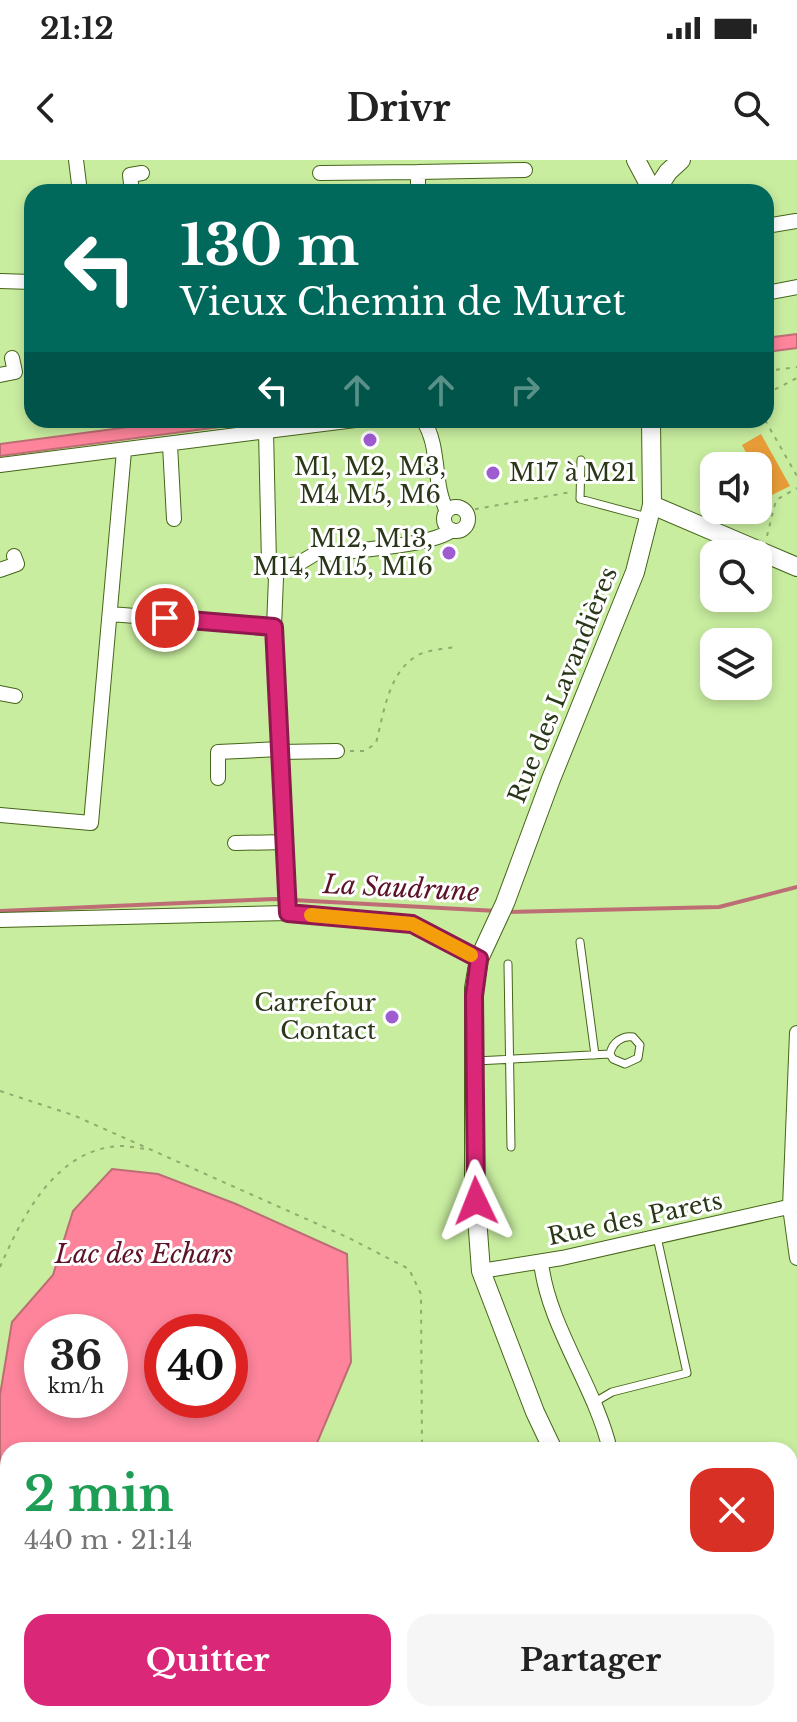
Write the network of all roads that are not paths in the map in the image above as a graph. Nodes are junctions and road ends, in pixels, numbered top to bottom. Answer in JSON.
{"nodes":[{"id":1,"x":76,"y":160,"type":"edge"},
{"id":2,"x":636,"y":160,"type":"edge"},
{"id":3,"x":681,"y":160,"type":"edge"},
{"id":4,"x":525,"y":170,"type":"dead end"},
{"id":5,"x":418,"y":172,"type":"junction"},
{"id":6,"x":142,"y":173,"type":"dead end"},
{"id":7,"x":320,"y":173,"type":"dead end"},
{"id":8,"x":79,"y":184,"type":"edge"},
{"id":9,"x":131,"y":184,"type":"edge"},
{"id":10,"x":418,"y":184,"type":"edge"},
{"id":11,"x":650,"y":184,"type":"edge"},
{"id":12,"x":660,"y":184,"type":"edge"},
{"id":13,"x":796,"y":221,"type":"edge"},
{"id":14,"x":774,"y":225,"type":"edge"},
{"id":15,"x":0,"y":281,"type":"edge"},
{"id":16,"x":24,"y":282,"type":"edge"},
{"id":17,"x":797,"y":287,"type":"edge"},
{"id":18,"x":774,"y":291,"type":"edge"},
{"id":19,"x":12,"y":358,"type":"dead end"},
{"id":20,"x":0,"y":375,"type":"edge"},
{"id":21,"x":290,"y":428,"type":"edge"},
{"id":22,"x":429,"y":428,"type":"edge"},
{"id":23,"x":651,"y":428,"type":"edge"},
{"id":24,"x":266,"y":431,"type":"junction"},
{"id":25,"x":170,"y":445,"type":"junction"},
{"id":26,"x":124,"y":451,"type":"junction"},
{"id":27,"x":581,"y":460,"type":"dead end"},
{"id":28,"x":0,"y":465,"type":"edge"},
{"id":29,"x":447,"y":511,"type":"junction"},
{"id":30,"x":650,"y":511,"type":"junction"},
{"id":31,"x":174,"y":519,"type":"dead end"},
{"id":32,"x":452,"y":530,"type":"junction"},
{"id":33,"x":14,"y":556,"type":"dead end"},
{"id":34,"x":797,"y":567,"type":"edge"},
{"id":35,"x":0,"y":570,"type":"edge"},
{"id":36,"x":274,"y":573,"type":"junction"},
{"id":37,"x":110,"y":614,"type":"junction"},
{"id":38,"x":274,"y":627,"type":"junction"},
{"id":39,"x":280,"y":751,"type":"junction"},
{"id":40,"x":337,"y":751,"type":"road end"},
{"id":41,"x":218,"y":778,"type":"dead end"},
{"id":42,"x":0,"y":815,"type":"edge"},
{"id":43,"x":286,"y":842,"type":"junction"},
{"id":44,"x":235,"y":843,"type":"dead end"},
{"id":45,"x":288,"y":913,"type":"junction"},
{"id":46,"x":0,"y":920,"type":"edge"},
{"id":47,"x":580,"y":942,"type":"dead end"},
{"id":48,"x":479,"y":959,"type":"junction"},
{"id":49,"x":508,"y":964,"type":"dead end"},
{"id":50,"x":797,"y":1033,"type":"edge"},
{"id":51,"x":610,"y":1054,"type":"junction"},
{"id":52,"x":595,"y":1055,"type":"junction"},
{"id":53,"x":474,"y":1060,"type":"junction"},
{"id":54,"x":509,"y":1060,"type":"junction"},
{"id":55,"x":511,"y":1147,"type":"dead end"},
{"id":56,"x":794,"y":1206,"type":"edge"},
{"id":57,"x":657,"y":1237,"type":"junction"},
{"id":58,"x":797,"y":1258,"type":"edge"},
{"id":59,"x":541,"y":1262,"type":"junction"},
{"id":60,"x":481,"y":1271,"type":"junction"},
{"id":61,"x":595,"y":1402,"type":"junction"},
{"id":62,"x":549,"y":1442,"type":"edge"},
{"id":63,"x":608,"y":1442,"type":"edge"}],
"edges":[{"from":1,"to":8,"type":"street"},
{"from":2,"to":11,"type":"street"},
{"from":3,"to":12,"type":"street"},
{"from":4,"to":5,"type":"street"},
{"from":5,"to":7,"type":"street"},
{"from":5,"to":10,"type":"street"},
{"from":6,"to":9,"type":"street"},
{"from":13,"to":14,"type":"street"},
{"from":15,"to":16,"type":"street"},
{"from":17,"to":18,"type":"street"},
{"from":19,"to":20,"type":"street"},
{"from":21,"to":24,"type":"street"},
{"from":22,"to":29,"type":"street"},
{"from":23,"to":30,"type":"street","name":"Rue des Lavandières"},
{"from":24,"to":25,"type":"street"},
{"from":24,"to":36,"type":"street"},
{"from":25,"to":26,"type":"street"},
{"from":25,"to":31,"type":"street"},
{"from":26,"to":28,"type":"street"},
{"from":26,"to":37,"type":"street"},
{"from":27,"to":30,"type":"lane"},
{"from":29,"to":32,"type":"street"},
{"from":29,"to":32,"type":"street"},
{"from":30,"to":34,"type":"street"},
{"from":30,"to":48,"type":"street","name":"Rue des Lavandières"},
{"from":32,"to":36,"type":"street"},
{"from":33,"to":35,"type":"street"},
{"from":36,"to":38,"type":"street"},
{"from":37,"to":38,"type":"street"},
{"from":37,"to":42,"type":"street"},
{"from":38,"to":39,"type":"street"},
{"from":39,"to":40,"type":"street"},
{"from":39,"to":41,"type":"street"},
{"from":39,"to":43,"type":"street"},
{"from":43,"to":44,"type":"street"},
{"from":43,"to":45,"type":"street"},
{"from":45,"to":46,"type":"street"},
{"from":45,"to":48,"type":"street"},
{"from":47,"to":52,"type":"lane"},
{"from":48,"to":53,"type":"street","name":"Rue des Lavandières"},
{"from":49,"to":54,"type":"lane"},
{"from":50,"to":56,"type":"street"},
{"from":51,"to":51,"type":"lane"},
{"from":51,"to":52,"type":"lane"},
{"from":52,"to":54,"type":"lane"},
{"from":53,"to":54,"type":"lane"},
{"from":53,"to":60,"type":"street","name":"Rue des Lavandières"},
{"from":54,"to":55,"type":"lane"},
{"from":56,"to":57,"type":"street","name":"Rue des Parets"},
{"from":56,"to":58,"type":"street"},
{"from":57,"to":59,"type":"street","name":"Rue des Parets"},
{"from":57,"to":61,"type":"lane"},
{"from":59,"to":60,"type":"street","name":"Rue des Parets"},
{"from":59,"to":61,"type":"street"},
{"from":60,"to":62,"type":"street","name":"Rue des Lavandières"},
{"from":61,"to":63,"type":"street"}]}
